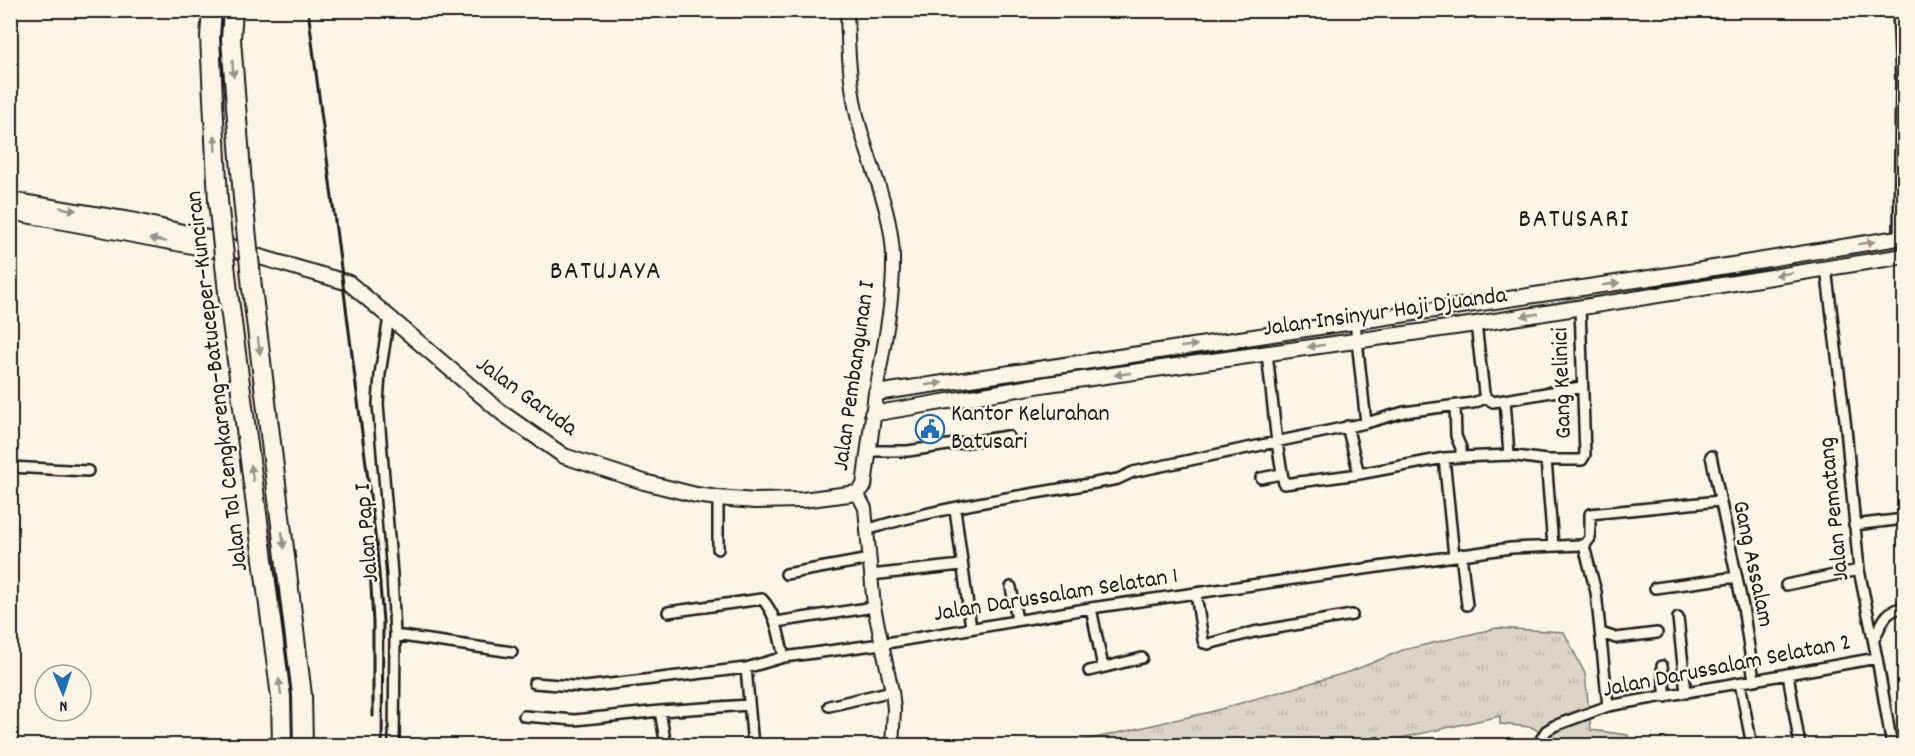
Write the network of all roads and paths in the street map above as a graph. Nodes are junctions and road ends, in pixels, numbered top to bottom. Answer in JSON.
{"nodes":[{"id":1,"x":212,"y":10,"type":"edge"},
{"id":2,"x":233,"y":10,"type":"edge"},
{"id":3,"x":848,"y":10,"type":"edge"},
{"id":4,"x":1898,"y":10,"type":"edge"},
{"id":5,"x":1903,"y":80,"type":"edge"},
{"id":6,"x":1903,"y":148,"type":"edge"},
{"id":7,"x":16,"y":207,"type":"edge"},
{"id":8,"x":1902,"y":237,"type":"edge"},
{"id":9,"x":1905,"y":256,"type":"edge"},
{"id":10,"x":1826,"y":268,"type":"junction"},
{"id":11,"x":1676,"y":274,"type":"junction"},
{"id":12,"x":1678,"y":291,"type":"junction"},
{"id":13,"x":1580,"y":308,"type":"junction"},
{"id":14,"x":389,"y":317,"type":"junction"},
{"id":15,"x":1355,"y":322,"type":"junction"},
{"id":16,"x":1476,"y":324,"type":"junction"},
{"id":17,"x":1357,"y":340,"type":"junction"},
{"id":18,"x":1267,"y":353,"type":"junction"},
{"id":19,"x":1581,"y":387,"type":"junction"},
{"id":20,"x":876,"y":393,"type":"junction"},
{"id":21,"x":1486,"y":398,"type":"junction"},
{"id":22,"x":1505,"y":400,"type":"junction"},
{"id":23,"x":1455,"y":406,"type":"junction"},
{"id":24,"x":872,"y":414,"type":"junction"},
{"id":25,"x":1366,"y":423,"type":"junction"},
{"id":26,"x":1347,"y":426,"type":"junction"},
{"id":27,"x":1008,"y":436,"type":"dead end"},
{"id":28,"x":1277,"y":443,"type":"junction"},
{"id":29,"x":868,"y":451,"type":"junction"},
{"id":30,"x":1509,"y":455,"type":"junction"},
{"id":31,"x":1711,"y":456,"type":"dead end"},
{"id":32,"x":1461,"y":457,"type":"junction"},
{"id":33,"x":1444,"y":458,"type":"junction"},
{"id":34,"x":1546,"y":460,"type":"junction"},
{"id":35,"x":10,"y":467,"type":"edge"},
{"id":36,"x":88,"y":471,"type":"dead end"},
{"id":37,"x":1281,"y":474,"type":"junction"},
{"id":38,"x":1359,"y":474,"type":"junction"},
{"id":39,"x":1261,"y":478,"type":"dead end"},
{"id":40,"x":856,"y":493,"type":"junction"},
{"id":41,"x":718,"y":498,"type":"junction"},
{"id":42,"x":1719,"y":501,"type":"junction"},
{"id":43,"x":955,"y":509,"type":"junction"},
{"id":44,"x":1905,"y":519,"type":"edge"},
{"id":45,"x":1854,"y":525,"type":"junction"},
{"id":46,"x":867,"y":530,"type":"junction"},
{"id":47,"x":1553,"y":546,"type":"junction"},
{"id":48,"x":1584,"y":546,"type":"junction"},
{"id":49,"x":718,"y":549,"type":"dead end"},
{"id":50,"x":1458,"y":555,"type":"junction"},
{"id":51,"x":870,"y":559,"type":"junction"},
{"id":52,"x":961,"y":565,"type":"junction"},
{"id":53,"x":1859,"y":570,"type":"junction"},
{"id":54,"x":786,"y":574,"type":"dead end"},
{"id":55,"x":871,"y":575,"type":"junction"},
{"id":56,"x":1737,"y":577,"type":"junction"},
{"id":57,"x":1786,"y":585,"type":"dead end"},
{"id":58,"x":1011,"y":587,"type":"dead end"},
{"id":59,"x":1655,"y":588,"type":"dead end"},
{"id":60,"x":1196,"y":594,"type":"junction"},
{"id":61,"x":1467,"y":605,"type":"dead end"},
{"id":62,"x":874,"y":607,"type":"junction"},
{"id":63,"x":1905,"y":607,"type":"edge"},
{"id":64,"x":1091,"y":608,"type":"junction"},
{"id":65,"x":668,"y":612,"type":"dead end"},
{"id":66,"x":1352,"y":615,"type":"dead end"},
{"id":67,"x":1678,"y":618,"type":"dead end"},
{"id":68,"x":1017,"y":620,"type":"junction"},
{"id":69,"x":776,"y":622,"type":"junction"},
{"id":70,"x":971,"y":628,"type":"junction"},
{"id":71,"x":1600,"y":633,"type":"junction"},
{"id":72,"x":1657,"y":633,"type":"dead end"},
{"id":73,"x":395,"y":635,"type":"junction"},
{"id":74,"x":1874,"y":639,"type":"junction"},
{"id":75,"x":881,"y":644,"type":"junction"},
{"id":76,"x":512,"y":652,"type":"dead end"},
{"id":77,"x":784,"y":657,"type":"junction"},
{"id":78,"x":1143,"y":658,"type":"dead end"},
{"id":79,"x":1877,"y":658,"type":"junction"},
{"id":80,"x":1662,"y":666,"type":"dead end"},
{"id":81,"x":1103,"y":667,"type":"junction"},
{"id":82,"x":746,"y":668,"type":"junction"},
{"id":83,"x":1089,"y":671,"type":"dead end"},
{"id":84,"x":1788,"y":674,"type":"junction"},
{"id":85,"x":1754,"y":680,"type":"junction"},
{"id":86,"x":534,"y":683,"type":"dead end"},
{"id":87,"x":1740,"y":683,"type":"junction"},
{"id":88,"x":892,"y":691,"type":"junction"},
{"id":89,"x":1686,"y":693,"type":"junction"},
{"id":90,"x":1666,"y":697,"type":"junction"},
{"id":91,"x":749,"y":705,"type":"junction"},
{"id":92,"x":829,"y":706,"type":"dead end"},
{"id":93,"x":1608,"y":706,"type":"junction"},
{"id":94,"x":660,"y":711,"type":"junction"},
{"id":95,"x":524,"y":716,"type":"dead end"},
{"id":96,"x":282,"y":746,"type":"edge"},
{"id":97,"x":303,"y":746,"type":"edge"},
{"id":98,"x":394,"y":746,"type":"edge"},
{"id":99,"x":666,"y":746,"type":"edge"},
{"id":100,"x":753,"y":746,"type":"edge"},
{"id":101,"x":892,"y":746,"type":"edge"},
{"id":102,"x":1537,"y":746,"type":"edge"},
{"id":103,"x":1752,"y":746,"type":"edge"},
{"id":104,"x":1800,"y":746,"type":"edge"},
{"id":105,"x":1892,"y":746,"type":"edge"}],
"edges":[{"from":96,"to":1,"type":"highway","name":"Jalan Tol Cengkareng–Batuceper–Kunciran","one_way":true,"bridge":true},
{"from":2,"to":97,"type":"highway","name":"Jalan Tol Cengkareng–Batuceper–Kunciran","one_way":true,"bridge":true},
{"from":3,"to":20,"type":"street","name":"Jalan Pembangunan I"},
{"from":4,"to":5,"type":"street"},
{"from":5,"to":6,"type":"street"},
{"from":6,"to":8,"type":"street"},
{"from":7,"to":14,"type":"main road","name":"Jalan Garuda"},
{"from":11,"to":8,"type":"main road","name":"Jalan Insinyur Haji Djuanda","one_way":true},
{"from":9,"to":10,"type":"main road","name":"Jalan Insinyur Haji Djuanda"},
{"from":10,"to":12,"type":"main road","name":"Jalan Insinyur Haji Djuanda","one_way":true},
{"from":10,"to":45,"type":"street","name":"Jalan Pematang"},
{"from":11,"to":12,"type":"main road"},
{"from":15,"to":11,"type":"main road","name":"Jalan Insinyur Haji Djuanda","one_way":true},
{"from":12,"to":13,"type":"main road","name":"Jalan Insinyur Haji Djuanda"},
{"from":13,"to":16,"type":"main road","name":"Jalan Insinyur Haji Djuanda","one_way":true},
{"from":13,"to":19,"type":"street","name":"Gang Kelinici"},
{"from":14,"to":41,"type":"main road","name":"Jalan Garuda"},
{"from":14,"to":73,"type":"street","name":"Jalan Pap I"},
{"from":15,"to":17,"type":"street"},
{"from":20,"to":15,"type":"main road","name":"Jalan Insinyur Haji Djuanda","one_way":true},
{"from":16,"to":17,"type":"main road","name":"Jalan Insinyur Haji Djuanda"},
{"from":16,"to":21,"type":"street"},
{"from":17,"to":18,"type":"main road","name":"Jalan Insinyur Haji Djuanda","one_way":true},
{"from":17,"to":25,"type":"street"},
{"from":18,"to":24,"type":"main road","name":"Jalan Insinyur Haji Djuanda","one_way":true},
{"from":18,"to":28,"type":"street"},
{"from":19,"to":22,"type":"street"},
{"from":19,"to":34,"type":"street","name":"Gang Kelinici"},
{"from":20,"to":24,"type":"main road","name":"Jalan Pembangunan I"},
{"from":21,"to":22,"type":"street"},
{"from":21,"to":23,"type":"street"},
{"from":22,"to":30,"type":"street"},
{"from":23,"to":25,"type":"street"},
{"from":23,"to":32,"type":"street"},
{"from":24,"to":29,"type":"main road","name":"Jalan Pembangunan I"},
{"from":25,"to":26,"type":"street"},
{"from":26,"to":28,"type":"street"},
{"from":26,"to":38,"type":"street"},
{"from":27,"to":29,"type":"street"},
{"from":28,"to":37,"type":"street"},
{"from":28,"to":43,"type":"street"},
{"from":29,"to":40,"type":"main road","name":"Jalan Pembangunan I"},
{"from":30,"to":32,"type":"street"},
{"from":30,"to":34,"type":"street"},
{"from":31,"to":42,"type":"street","name":"Gang Assalam"},
{"from":32,"to":33,"type":"street"},
{"from":33,"to":38,"type":"street"},
{"from":33,"to":50,"type":"street"},
{"from":34,"to":47,"type":"street"},
{"from":35,"to":36,"type":"street"},
{"from":37,"to":38,"type":"street"},
{"from":37,"to":39,"type":"street"},
{"from":40,"to":41,"type":"main road","name":"Jalan Garuda"},
{"from":40,"to":46,"type":"street","name":"Jalan Pembangunan I"},
{"from":41,"to":49,"type":"street"},
{"from":42,"to":48,"type":"street"},
{"from":42,"to":56,"type":"street","name":"Gang Assalam"},
{"from":43,"to":46,"type":"street"},
{"from":43,"to":52,"type":"street"},
{"from":44,"to":45,"type":"street"},
{"from":45,"to":53,"type":"street","name":"Jalan Pematang"},
{"from":46,"to":51,"type":"street","name":"Jalan Pembangunan I"},
{"from":47,"to":48,"type":"street","name":"Jalan Darussalam Selatan 1"},
{"from":47,"to":50,"type":"street","name":"Jalan Darussalam Selatan 1"},
{"from":48,"to":71,"type":"street"},
{"from":50,"to":60,"type":"street","name":"Jalan Darussalam Selatan 1"},
{"from":50,"to":61,"type":"street"},
{"from":51,"to":54,"type":"street"},
{"from":51,"to":55,"type":"street","name":"Jalan Pembangunan I"},
{"from":52,"to":55,"type":"street"},
{"from":52,"to":70,"type":"street"},
{"from":53,"to":57,"type":"street"},
{"from":53,"to":74,"type":"street","name":"Jalan Pematang"},
{"from":55,"to":62,"type":"street","name":"Jalan Pembangunan I"},
{"from":56,"to":59,"type":"street"},
{"from":56,"to":85,"type":"street","name":"Gang Assalam"},
{"from":58,"to":68,"type":"street"},
{"from":60,"to":64,"type":"street","name":"Jalan Darussalam Selatan 1"},
{"from":60,"to":66,"type":"street"},
{"from":62,"to":69,"type":"street"},
{"from":62,"to":75,"type":"street","name":"Jalan Pembangunan I"},
{"from":63,"to":74,"type":"street"},
{"from":64,"to":68,"type":"street","name":"Jalan Darussalam Selatan 1"},
{"from":64,"to":81,"type":"street"},
{"from":65,"to":69,"type":"street"},
{"from":67,"to":89,"type":"street"},
{"from":68,"to":70,"type":"street","name":"Jalan Darussalam Selatan 1"},
{"from":69,"to":77,"type":"street"},
{"from":70,"to":75,"type":"street","name":"Jalan Darussalam Selatan 1"},
{"from":71,"to":72,"type":"street"},
{"from":71,"to":93,"type":"street"},
{"from":73,"to":76,"type":"street"},
{"from":73,"to":98,"type":"street","name":"Jalan Pap I"},
{"from":74,"to":79,"type":"street","name":"Jalan Pematang"},
{"from":75,"to":77,"type":"street","name":"Jalan Darussalam Selatan 1"},
{"from":75,"to":88,"type":"street","name":"Jalan Pembangunan I"},
{"from":77,"to":82,"type":"street","name":"Jalan Darussalam Selatan 1"},
{"from":78,"to":81,"type":"street"},
{"from":79,"to":84,"type":"street","name":"Jalan Darussalam Selatan 2"},
{"from":79,"to":105,"type":"street","name":"Jalan Pematang"},
{"from":80,"to":90,"type":"street"},
{"from":81,"to":83,"type":"street"},
{"from":82,"to":86,"type":"street","name":"Jalan Darussalam Selatan 1"},
{"from":82,"to":91,"type":"street"},
{"from":84,"to":85,"type":"street","name":"Jalan Darussalam Selatan 2"},
{"from":84,"to":104,"type":"street"},
{"from":85,"to":87,"type":"street","name":"Jalan Darussalam Selatan 2"},
{"from":87,"to":89,"type":"street","name":"Jalan Darussalam Selatan 2"},
{"from":87,"to":103,"type":"street"},
{"from":88,"to":92,"type":"street"},
{"from":88,"to":101,"type":"street","name":"Jalan Pembangunan I"},
{"from":89,"to":90,"type":"street","name":"Jalan Darussalam Selatan 2"},
{"from":90,"to":93,"type":"street","name":"Jalan Darussalam Selatan 2"},
{"from":91,"to":94,"type":"street"},
{"from":91,"to":100,"type":"street"},
{"from":93,"to":102,"type":"street","name":"Jalan Darussalam Selatan 2"},
{"from":94,"to":95,"type":"street"},
{"from":94,"to":99,"type":"street"}]}
